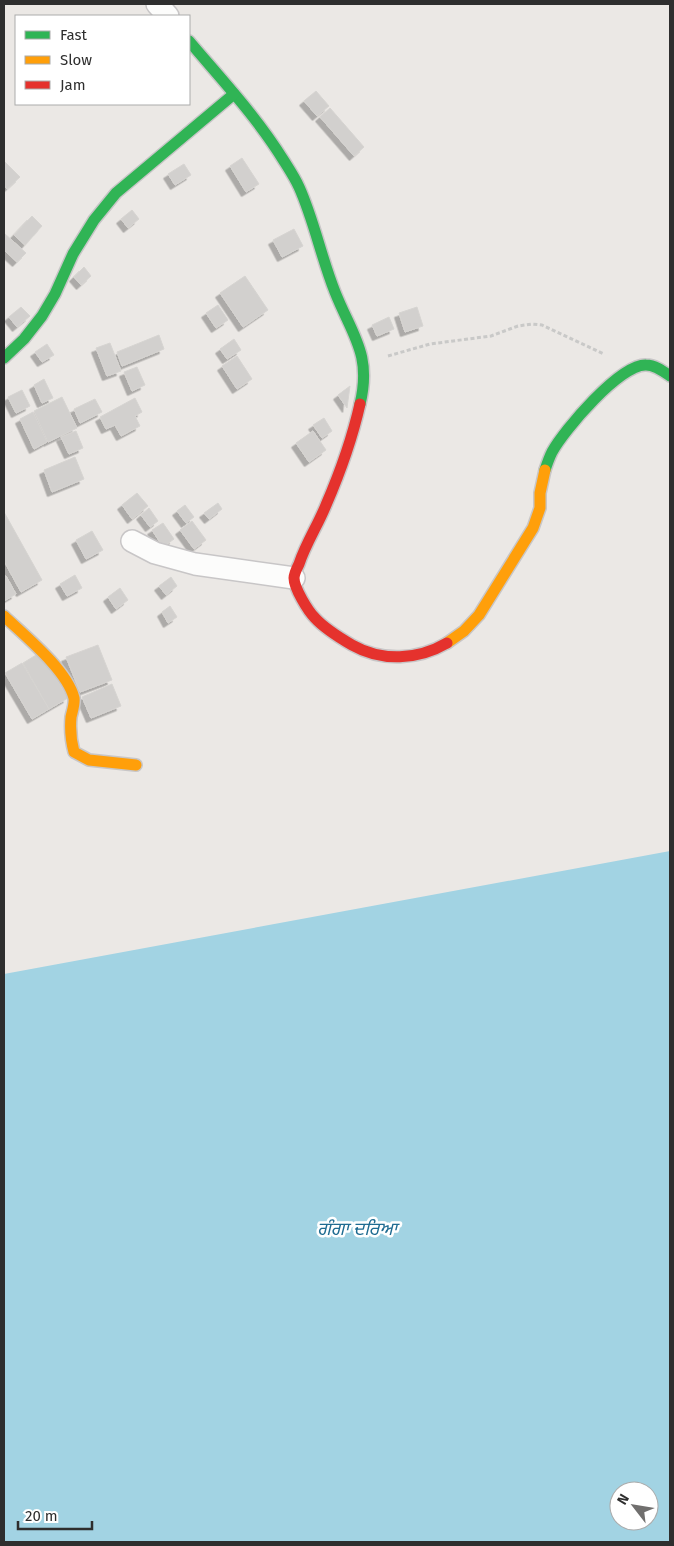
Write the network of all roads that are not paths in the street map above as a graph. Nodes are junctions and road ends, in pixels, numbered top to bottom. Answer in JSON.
{"nodes":[{"id":1,"x":157,"y":4,"type":"edge"},
{"id":2,"x":167,"y":15,"type":"edge"},
{"id":3,"x":190,"y":42,"type":"edge"},
{"id":4,"x":234,"y":94,"type":"junction"},
{"id":5,"x":4,"y":358,"type":"edge"},
{"id":6,"x":670,"y":376,"type":"edge"},
{"id":7,"x":132,"y":541,"type":"dead end"},
{"id":8,"x":294,"y":578,"type":"junction"},
{"id":9,"x":4,"y":616,"type":"edge"},
{"id":10,"x":136,"y":765,"type":"dead end"}],
"edges":[{"from":1,"to":2,"type":"street"},
{"from":3,"to":4,"type":"street"},
{"from":4,"to":5,"type":"street"},
{"from":4,"to":8,"type":"street"},
{"from":6,"to":8,"type":"street"},
{"from":7,"to":8,"type":"street"},
{"from":9,"to":10,"type":"street"}]}
